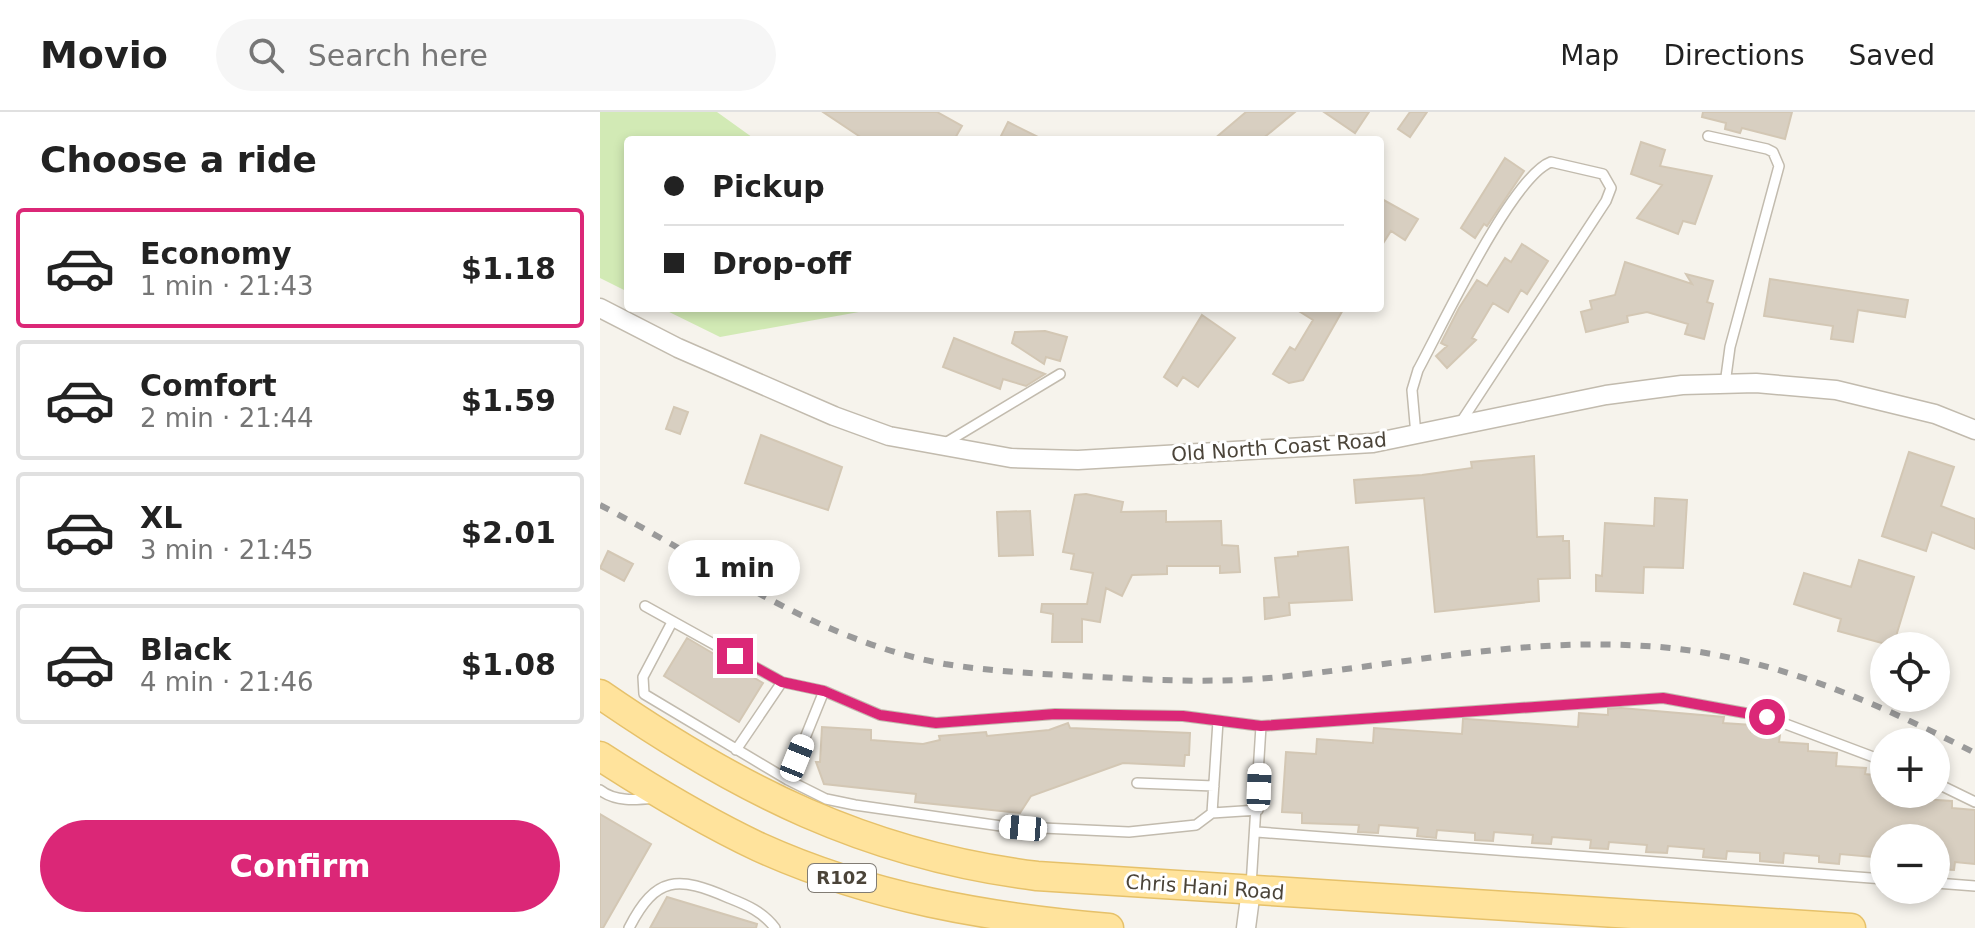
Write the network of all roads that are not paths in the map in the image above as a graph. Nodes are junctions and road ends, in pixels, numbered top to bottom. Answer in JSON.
{"nodes":[{"id":1,"x":1708,"y":136,"type":"dead end"},
{"id":2,"x":600,"y":308,"type":"edge"},
{"id":3,"x":1060,"y":374,"type":"dead end"},
{"id":4,"x":1725,"y":384,"type":"junction"},
{"id":5,"x":1457,"y":428,"type":"junction"},
{"id":6,"x":1975,"y":430,"type":"edge"},
{"id":7,"x":1416,"y":435,"type":"junction"},
{"id":8,"x":939,"y":447,"type":"junction"},
{"id":9,"x":645,"y":606,"type":"dead end"},
{"id":10,"x":671,"y":624,"type":"junction"},
{"id":11,"x":782,"y":682,"type":"junction"},
{"id":12,"x":824,"y":691,"type":"junction"},
{"id":13,"x":600,"y":694,"type":"edge"},
{"id":14,"x":1218,"y":721,"type":"junction"},
{"id":15,"x":1261,"y":726,"type":"junction"},
{"id":16,"x":736,"y":750,"type":"junction"},
{"id":17,"x":600,"y":756,"type":"edge"},
{"id":18,"x":1870,"y":756,"type":"edge"},
{"id":19,"x":788,"y":780,"type":"junction"},
{"id":20,"x":1137,"y":783,"type":"dead end"},
{"id":21,"x":1214,"y":786,"type":"junction"},
{"id":22,"x":1950,"y":790,"type":"edge"},
{"id":23,"x":602,"y":797,"type":"edge"},
{"id":24,"x":667,"y":797,"type":"junction"},
{"id":25,"x":1975,"y":802,"type":"edge"},
{"id":26,"x":1258,"y":810,"type":"junction"},
{"id":27,"x":1212,"y":813,"type":"junction"},
{"id":28,"x":1257,"y":832,"type":"junction"},
{"id":29,"x":1870,"y":878,"type":"edge"},
{"id":30,"x":1950,"y":884,"type":"edge"},
{"id":31,"x":1975,"y":886,"type":"edge"},
{"id":32,"x":1251,"y":890,"type":"junction"},
{"id":33,"x":629,"y":928,"type":"edge"},
{"id":34,"x":775,"y":928,"type":"edge"},
{"id":35,"x":1109,"y":928,"type":"edge"},
{"id":36,"x":1246,"y":928,"type":"edge"},
{"id":37,"x":1851,"y":928,"type":"edge"}],
"edges":[{"from":1,"to":4,"type":"lane"},
{"from":2,"to":8,"type":"street","name":"Old North Coast Road"},
{"from":3,"to":8,"type":"lane"},
{"from":4,"to":5,"type":"street","name":"Old North Coast Road"},
{"from":4,"to":6,"type":"street","name":"Old North Coast Road"},
{"from":5,"to":7,"type":"street","name":"Old North Coast Road"},
{"from":5,"to":7,"type":"lane"},
{"from":7,"to":8,"type":"street","name":"Old North Coast Road"},
{"from":9,"to":10,"type":"lane"},
{"from":10,"to":11,"type":"lane"},
{"from":10,"to":16,"type":"lane"},
{"from":11,"to":12,"type":"lane"},
{"from":11,"to":16,"type":"lane"},
{"from":12,"to":14,"type":"lane"},
{"from":12,"to":19,"type":"lane"},
{"from":13,"to":32,"type":"main road","name":"Chris Hani Road","number":"R102"},
{"from":14,"to":15,"type":"lane"},
{"from":14,"to":21,"type":"lane"},
{"from":15,"to":18,"type":"lane"},
{"from":15,"to":26,"type":"lane"},
{"from":16,"to":19,"type":"lane"},
{"from":17,"to":24,"type":"main road","number":"R102"},
{"from":19,"to":27,"type":"lane"},
{"from":20,"to":21,"type":"lane"},
{"from":21,"to":27,"type":"lane"},
{"from":22,"to":25,"type":"lane"},
{"from":23,"to":24,"type":"lane"},
{"from":24,"to":35,"type":"main road","number":"R102"},
{"from":26,"to":27,"type":"lane"},
{"from":26,"to":28,"type":"lane"},
{"from":28,"to":29,"type":"lane"},
{"from":28,"to":32,"type":"lane"},
{"from":30,"to":31,"type":"lane"},
{"from":32,"to":36,"type":"street"},
{"from":32,"to":37,"type":"main road","name":"Chris Hani Road","number":"R102"},
{"from":33,"to":34,"type":"lane"}]}
